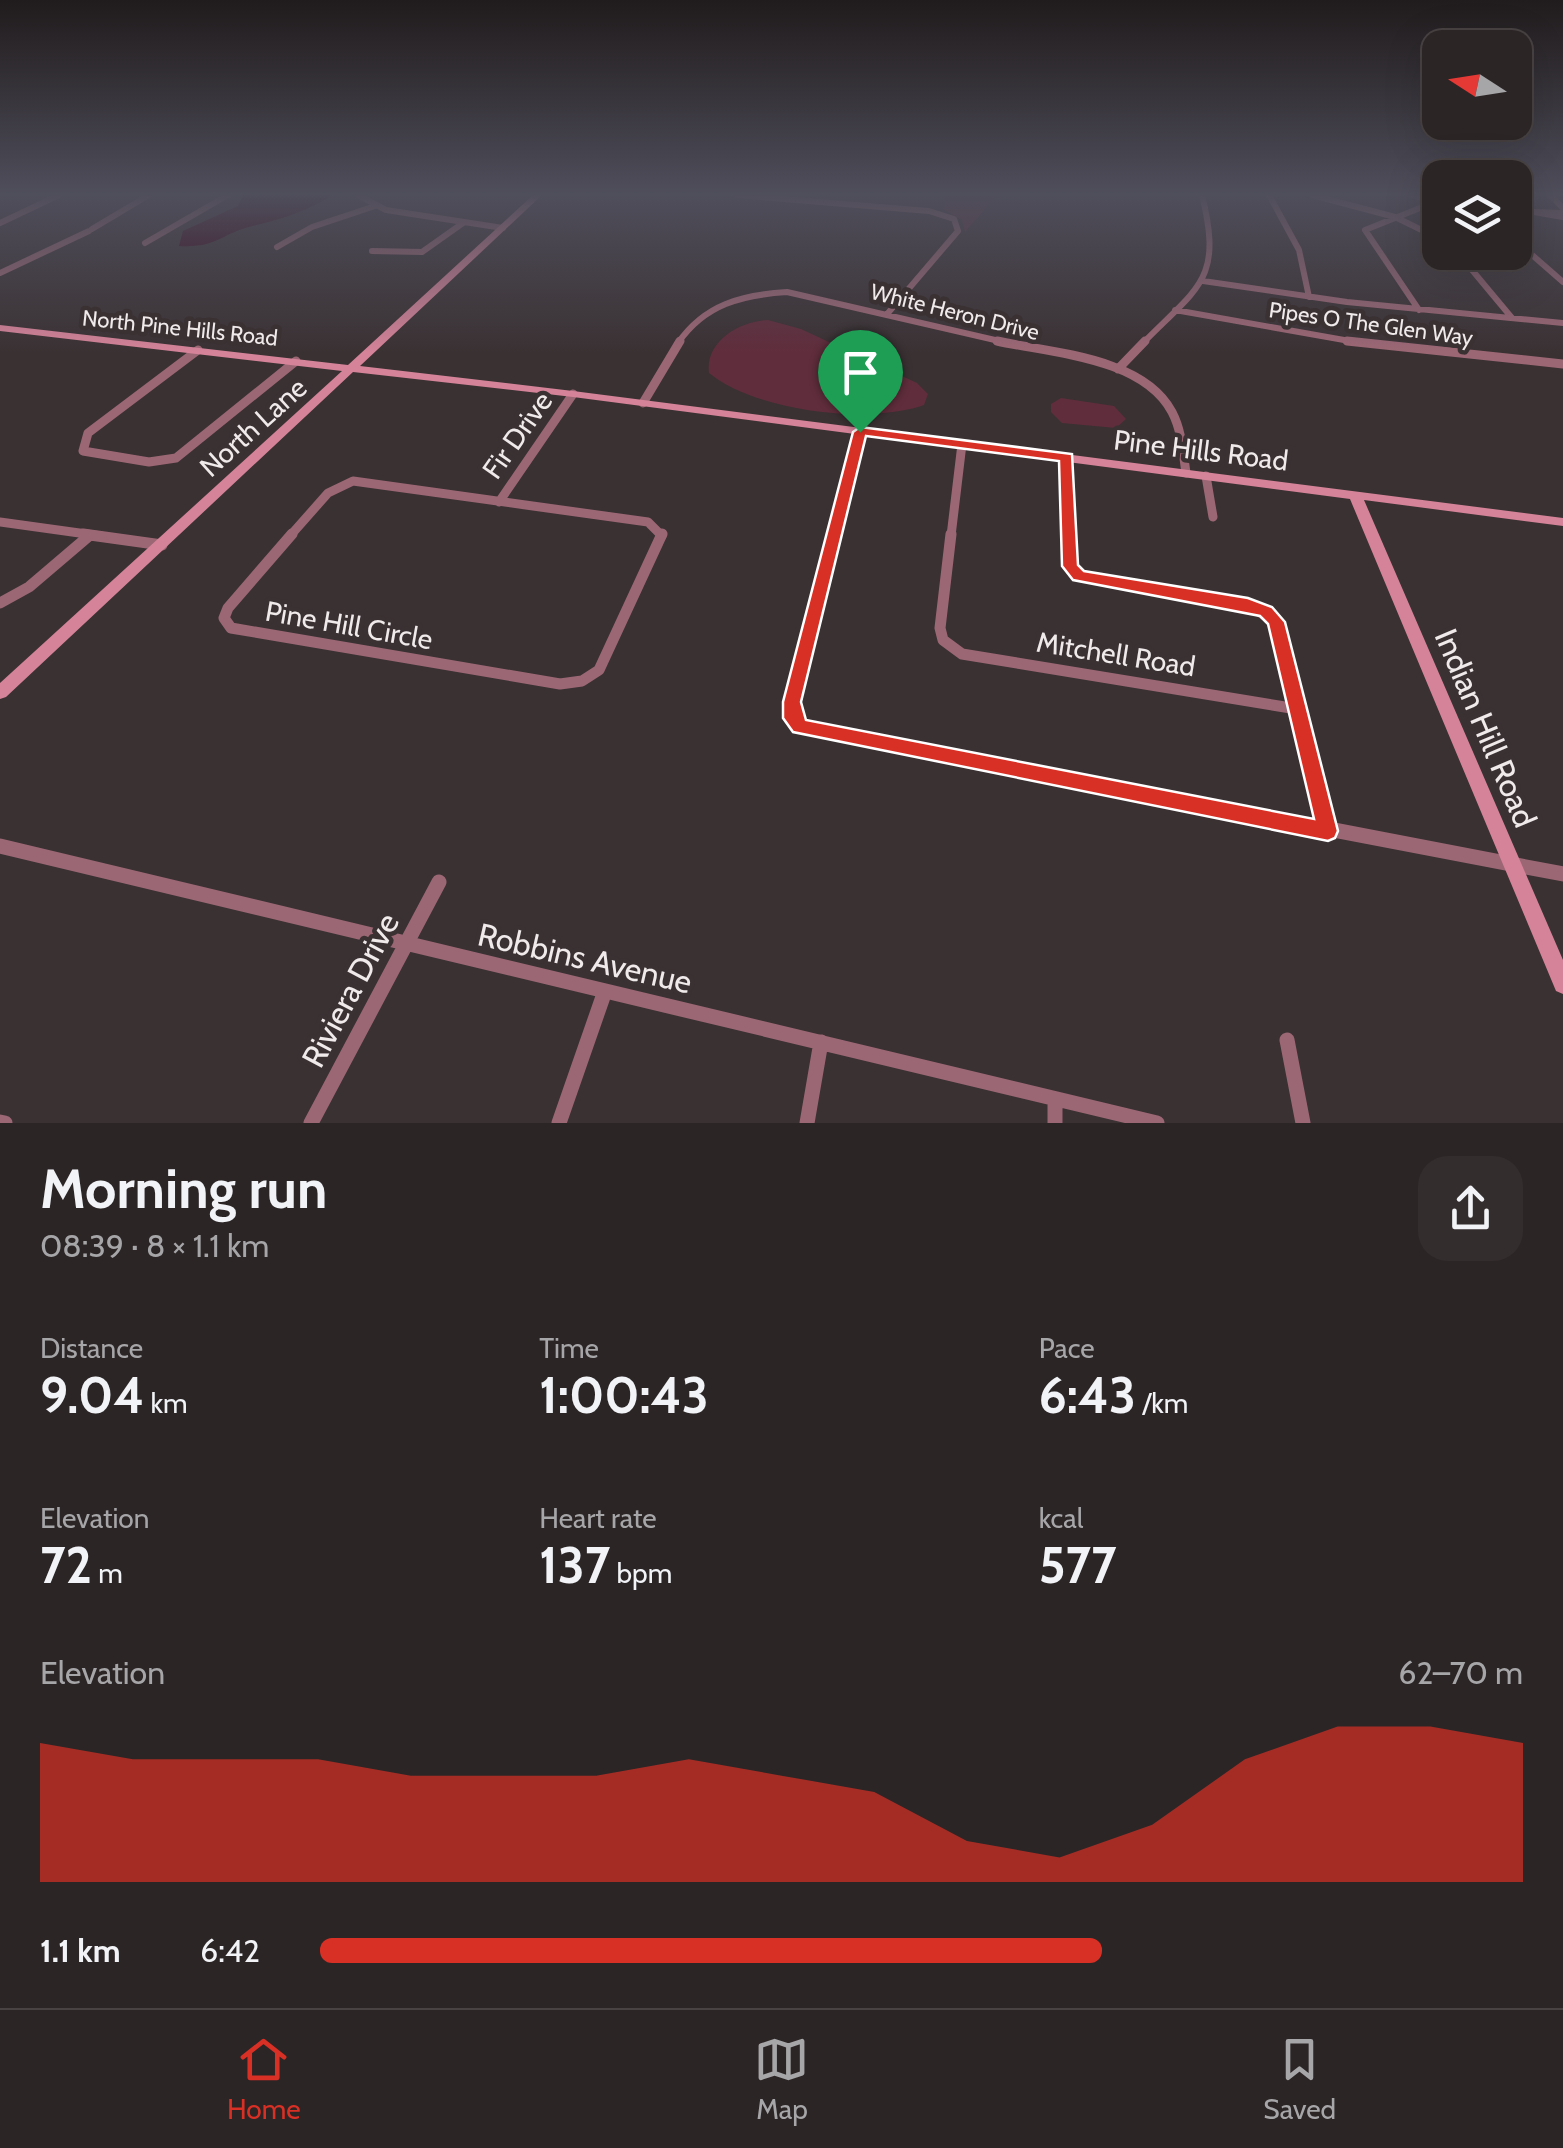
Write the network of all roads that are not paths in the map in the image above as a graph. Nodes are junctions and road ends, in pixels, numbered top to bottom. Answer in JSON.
{"nodes":[{"id":1,"x":53,"y":247,"type":"edge"},
{"id":2,"x":428,"y":247,"type":"edge"},
{"id":3,"x":483,"y":247,"type":"edge"},
{"id":4,"x":943,"y":247,"type":"edge"},
{"id":5,"x":1211,"y":247,"type":"edge"},
{"id":6,"x":1297,"y":247,"type":"edge"},
{"id":7,"x":1374,"y":247,"type":"edge"},
{"id":8,"x":372,"y":251,"type":"dead end"},
{"id":9,"x":1532,"y":255,"type":"edge"},
{"id":10,"x":1472,"y":270,"type":"edge"},
{"id":11,"x":0,"y":272,"type":"edge"},
{"id":12,"x":1202,"y":282,"type":"junction"},
{"id":13,"x":1563,"y":282,"type":"edge"},
{"id":14,"x":1309,"y":297,"type":"junction"},
{"id":15,"x":1175,"y":310,"type":"junction"},
{"id":16,"x":1419,"y":310,"type":"junction"},
{"id":17,"x":888,"y":314,"type":"junction"},
{"id":18,"x":1512,"y":318,"type":"junction"},
{"id":19,"x":1563,"y":323,"type":"edge"},
{"id":20,"x":0,"y":328,"type":"edge"},
{"id":21,"x":198,"y":350,"type":"junction"},
{"id":22,"x":296,"y":361,"type":"junction"},
{"id":23,"x":1563,"y":364,"type":"edge"},
{"id":24,"x":356,"y":368,"type":"junction"},
{"id":25,"x":1118,"y":369,"type":"junction"},
{"id":26,"x":574,"y":394,"type":"junction"},
{"id":27,"x":643,"y":403,"type":"junction"},
{"id":28,"x":860,"y":432,"type":"junction"},
{"id":29,"x":962,"y":444,"type":"junction"},
{"id":30,"x":1066,"y":458,"type":"junction"},
{"id":31,"x":1186,"y":473,"type":"junction"},
{"id":32,"x":1206,"y":476,"type":"junction"},
{"id":33,"x":1354,"y":495,"type":"junction"},
{"id":34,"x":498,"y":502,"type":"junction"},
{"id":35,"x":1214,"y":517,"type":"dead end"},
{"id":36,"x":0,"y":522,"type":"edge"},
{"id":37,"x":1563,"y":522,"type":"edge"},
{"id":38,"x":90,"y":534,"type":"junction"},
{"id":39,"x":162,"y":544,"type":"junction"},
{"id":40,"x":0,"y":603,"type":"edge"},
{"id":41,"x":0,"y":693,"type":"edge"},
{"id":42,"x":1297,"y":709,"type":"junction"},
{"id":43,"x":1328,"y":831,"type":"junction"},
{"id":44,"x":0,"y":846,"type":"edge"},
{"id":45,"x":1512,"y":864,"type":"junction"},
{"id":46,"x":1563,"y":874,"type":"edge"},
{"id":47,"x":438,"y":882,"type":"dead end"},
{"id":48,"x":406,"y":944,"type":"junction"},
{"id":49,"x":1563,"y":984,"type":"edge"},
{"id":50,"x":605,"y":991,"type":"junction"},
{"id":51,"x":1287,"y":1040,"type":"dead end"},
{"id":52,"x":821,"y":1042,"type":"junction"},
{"id":53,"x":1056,"y":1098,"type":"junction"},
{"id":54,"x":311,"y":1123,"type":"edge"},
{"id":55,"x":559,"y":1123,"type":"edge"},
{"id":56,"x":807,"y":1123,"type":"edge"},
{"id":57,"x":1056,"y":1123,"type":"edge"},
{"id":58,"x":1157,"y":1123,"type":"edge"},
{"id":59,"x":1303,"y":1123,"type":"edge"}],
"edges":[{"from":1,"to":11,"type":"street"},
{"from":2,"to":8,"type":"street"},
{"from":3,"to":24,"type":"main road","name":"North Lane"},
{"from":4,"to":17,"type":"street"},
{"from":5,"to":12,"type":"street"},
{"from":6,"to":14,"type":"street"},
{"from":7,"to":16,"type":"street"},
{"from":9,"to":13,"type":"street"},
{"from":10,"to":18,"type":"street"},
{"from":12,"to":14,"type":"street"},
{"from":12,"to":15,"type":"street"},
{"from":14,"to":16,"type":"street"},
{"from":15,"to":23,"type":"street","name":"Pipes O The Glen Way"},
{"from":15,"to":25,"type":"street"},
{"from":16,"to":18,"type":"street"},
{"from":17,"to":25,"type":"street","name":"White Heron Drive"},
{"from":17,"to":27,"type":"street","name":"White Heron Drive"},
{"from":18,"to":19,"type":"street"},
{"from":20,"to":21,"type":"main road","name":"North Pine Hills Road"},
{"from":21,"to":22,"type":"main road","name":"North Pine Hills Road"},
{"from":21,"to":22,"type":"street"},
{"from":22,"to":24,"type":"main road","name":"North Pine Hills Road"},
{"from":24,"to":26,"type":"main road","name":"Pine Hills Road"},
{"from":24,"to":39,"type":"main road","name":"North Lane"},
{"from":25,"to":31,"type":"street","name":"White Heron Drive"},
{"from":26,"to":27,"type":"main road","name":"Pine Hills Road"},
{"from":26,"to":34,"type":"street","name":"Fir Drive"},
{"from":27,"to":28,"type":"main road","name":"Pine Hills Road"},
{"from":28,"to":29,"type":"main road","name":"Pine Hills Road"},
{"from":28,"to":43,"type":"street"},
{"from":29,"to":30,"type":"main road","name":"Pine Hills Road"},
{"from":29,"to":42,"type":"street","name":"Mitchell Road"},
{"from":30,"to":31,"type":"main road","name":"Pine Hills Road"},
{"from":30,"to":42,"type":"street"},
{"from":31,"to":32,"type":"main road","name":"Pine Hills Road"},
{"from":32,"to":33,"type":"main road","name":"Pine Hills Road"},
{"from":32,"to":35,"type":"street"},
{"from":33,"to":37,"type":"main road","name":"Pine Hills Road"},
{"from":33,"to":45,"type":"main road","name":"Indian Hill Road"},
{"from":34,"to":34,"type":"street","name":"Pine Hill Circle"},
{"from":36,"to":38,"type":"street"},
{"from":38,"to":39,"type":"street"},
{"from":38,"to":40,"type":"street"},
{"from":39,"to":41,"type":"main road","name":"North Lane"},
{"from":42,"to":43,"type":"street"},
{"from":43,"to":45,"type":"street"},
{"from":44,"to":48,"type":"street","name":"Robbins Avenue"},
{"from":45,"to":46,"type":"street"},
{"from":45,"to":49,"type":"main road","name":"Indian Hill Road"},
{"from":47,"to":48,"type":"street","name":"Riviera Drive"},
{"from":48,"to":50,"type":"street","name":"Robbins Avenue"},
{"from":48,"to":54,"type":"street","name":"Riviera Drive"},
{"from":50,"to":52,"type":"street","name":"Robbins Avenue"},
{"from":50,"to":55,"type":"street"},
{"from":51,"to":59,"type":"street"},
{"from":52,"to":53,"type":"street","name":"Robbins Avenue"},
{"from":52,"to":56,"type":"street"},
{"from":53,"to":57,"type":"street"},
{"from":53,"to":58,"type":"street","name":"Robbins Avenue"}]}
